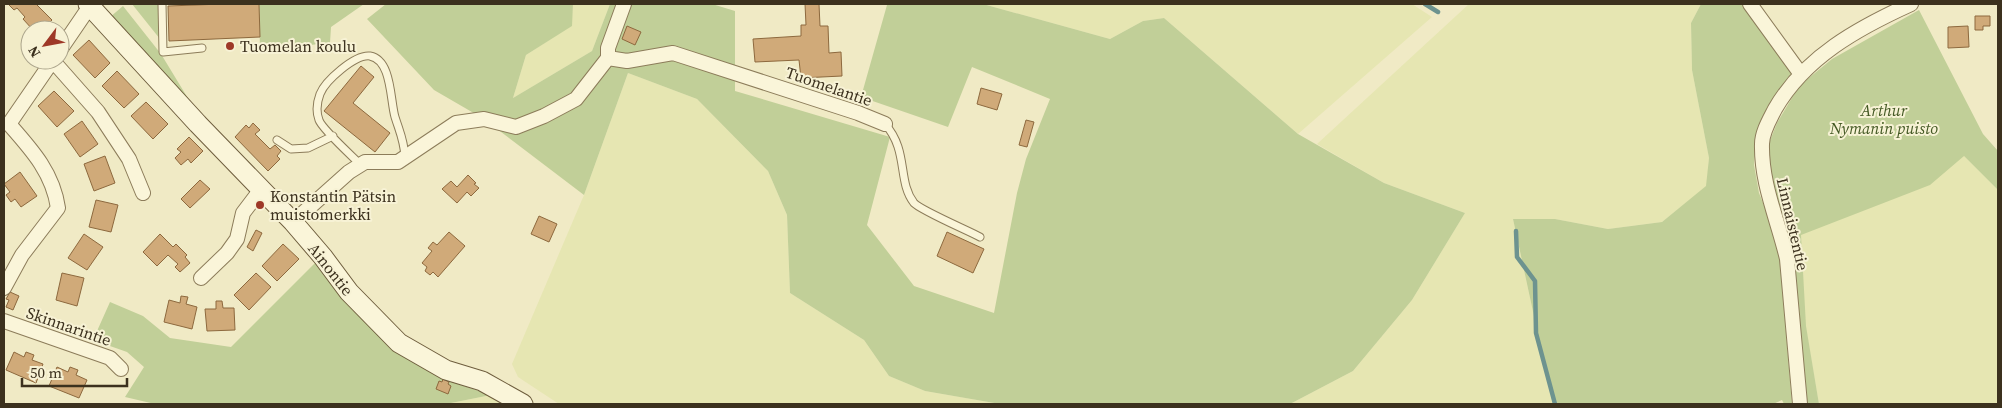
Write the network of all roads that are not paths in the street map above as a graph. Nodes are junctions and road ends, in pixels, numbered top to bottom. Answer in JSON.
{"nodes":[{"id":1,"x":162,"y":4,"type":"edge"},
{"id":2,"x":624,"y":4,"type":"edge"},
{"id":3,"x":1750,"y":4,"type":"edge"},
{"id":4,"x":1911,"y":4,"type":"edge"},
{"id":5,"x":89,"y":5,"type":"edge"},
{"id":6,"x":70,"y":34,"type":"edge"},
{"id":7,"x":202,"y":48,"type":"dead end"},
{"id":8,"x":608,"y":58,"type":"junction"},
{"id":9,"x":46,"y":70,"type":"edge"},
{"id":10,"x":62,"y":70,"type":"edge"},
{"id":11,"x":1800,"y":73,"type":"junction"},
{"id":12,"x":885,"y":124,"type":"joint"},
{"id":13,"x":333,"y":136,"type":"junction"},
{"id":14,"x":277,"y":140,"type":"dead end"},
{"id":15,"x":406,"y":157,"type":"junction"},
{"id":16,"x":361,"y":165,"type":"junction"},
{"id":17,"x":262,"y":188,"type":"junction"},
{"id":18,"x":142,"y":193,"type":"dead end"},
{"id":19,"x":293,"y":222,"type":"junction"},
{"id":20,"x":980,"y":236,"type":"dead end"},
{"id":21,"x":201,"y":278,"type":"dead end"},
{"id":22,"x":4,"y":288,"type":"edge"},
{"id":23,"x":4,"y":321,"type":"edge"},
{"id":24,"x":121,"y":369,"type":"dead end"},
{"id":25,"x":524,"y":404,"type":"edge"},
{"id":26,"x":1800,"y":404,"type":"edge"}],
"edges":[{"from":1,"to":7,"type":"lane"},
{"from":2,"to":8,"type":"street"},
{"from":3,"to":11,"type":"street"},
{"from":4,"to":11,"type":"street","name":"Linnaistentie"},
{"from":5,"to":6,"type":"street"},
{"from":5,"to":17,"type":"street","name":"Ainontie"},
{"from":8,"to":12,"type":"street","name":"Tuomelantie"},
{"from":8,"to":15,"type":"street"},
{"from":9,"to":22,"type":"street"},
{"from":10,"to":18,"type":"street"},
{"from":11,"to":26,"type":"street","name":"Linnaistentie"},
{"from":12,"to":20,"type":"lane","name":"Tuomelantie"},
{"from":13,"to":14,"type":"lane"},
{"from":13,"to":15,"type":"lane"},
{"from":13,"to":16,"type":"lane"},
{"from":15,"to":16,"type":"street"},
{"from":16,"to":19,"type":"street"},
{"from":17,"to":19,"type":"street","name":"Ainontie"},
{"from":17,"to":21,"type":"street"},
{"from":19,"to":25,"type":"street","name":"Ainontie"},
{"from":23,"to":24,"type":"street","name":"Skinnarintie"}]}
